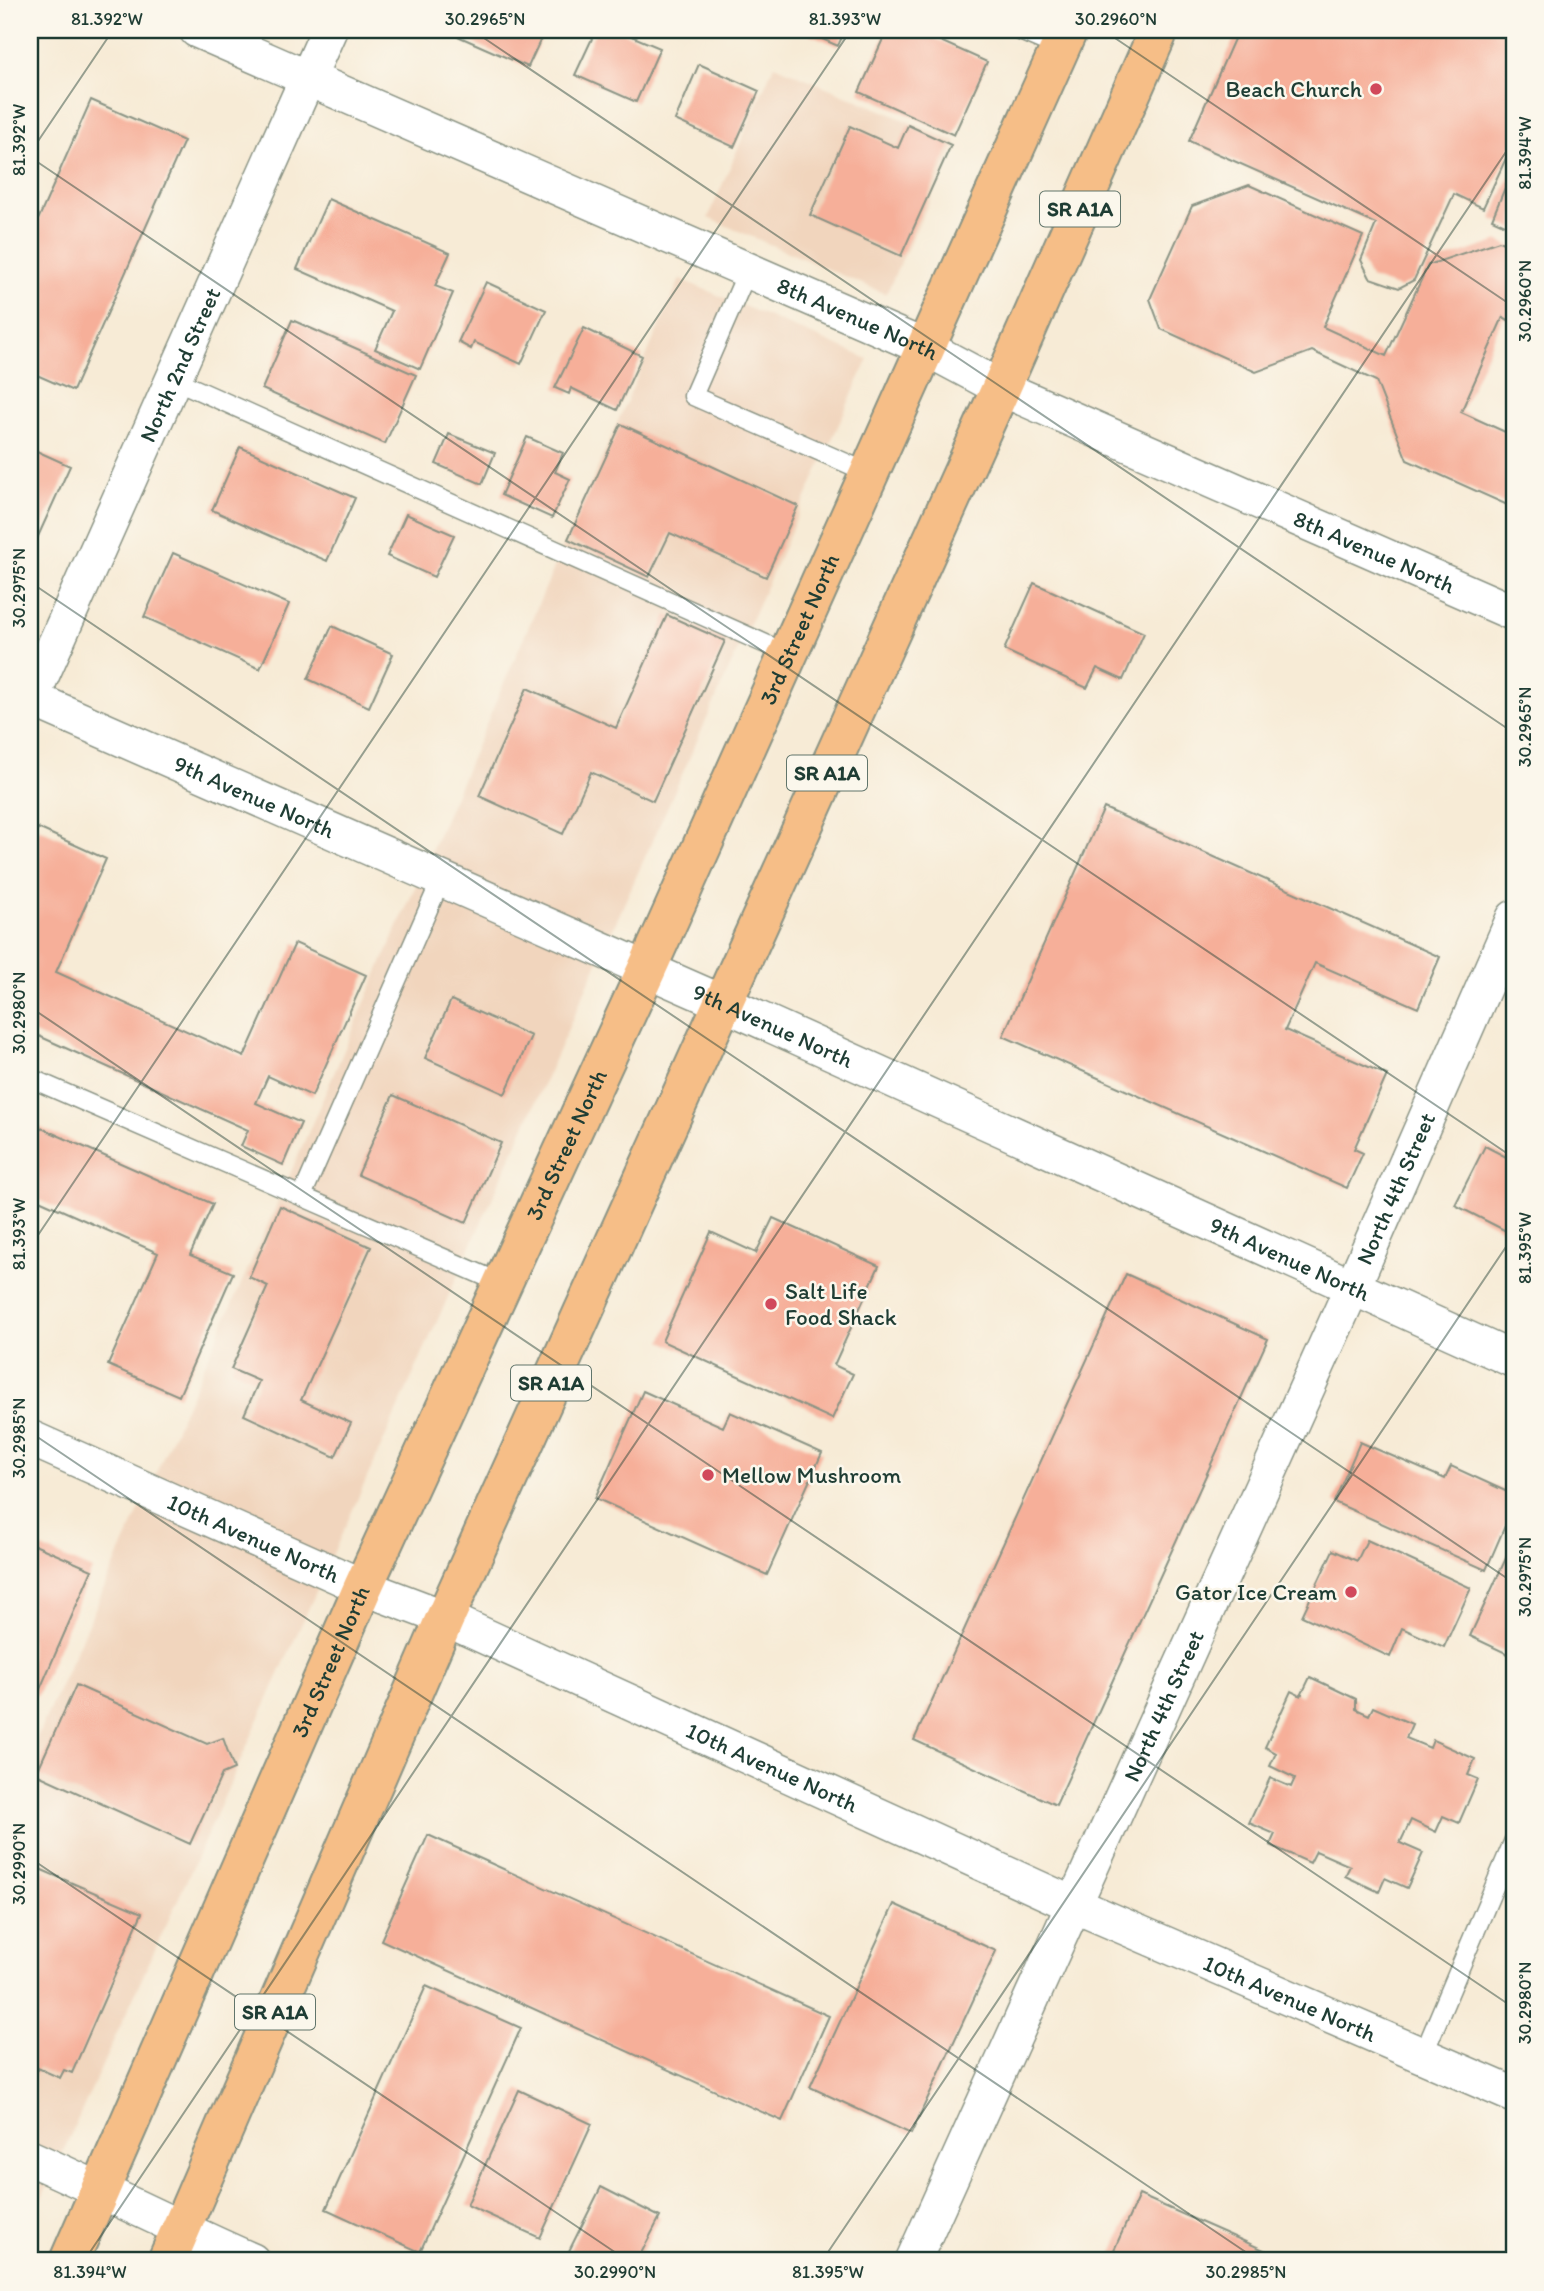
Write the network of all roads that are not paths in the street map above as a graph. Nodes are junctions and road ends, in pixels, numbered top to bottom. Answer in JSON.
{"nodes":[{"id":1,"x":197,"y":30,"type":"edge"},
{"id":2,"x":329,"y":30,"type":"edge"},
{"id":3,"x":1018,"y":30,"type":"edge"},
{"id":4,"x":1159,"y":30,"type":"edge"},
{"id":5,"x":1064,"y":39,"type":"edge"},
{"id":6,"x":307,"y":79,"type":"junction"},
{"id":7,"x":748,"y":270,"type":"junction"},
{"id":8,"x":926,"y":348,"type":"junction"},
{"id":9,"x":173,"y":379,"type":"junction"},
{"id":10,"x":1001,"y":387,"type":"junction"},
{"id":11,"x":869,"y":473,"type":"junction"},
{"id":12,"x":1514,"y":613,"type":"edge"},
{"id":13,"x":789,"y":654,"type":"junction"},
{"id":14,"x":30,"y":699,"type":"edge"},
{"id":15,"x":441,"y":880,"type":"junction"},
{"id":16,"x":1514,"y":918,"type":"edge"},
{"id":17,"x":646,"y":971,"type":"junction"},
{"id":18,"x":723,"y":1003,"type":"junction"},
{"id":19,"x":30,"y":1078,"type":"edge"},
{"id":20,"x":302,"y":1196,"type":"junction"},
{"id":21,"x":503,"y":1283,"type":"junction"},
{"id":22,"x":1352,"y":1288,"type":"junction"},
{"id":23,"x":1514,"y":1360,"type":"edge"},
{"id":24,"x":30,"y":1438,"type":"edge"},
{"id":25,"x":363,"y":1587,"type":"junction"},
{"id":26,"x":445,"y":1618,"type":"junction"},
{"id":27,"x":1514,"y":1840,"type":"edge"},
{"id":28,"x":1072,"y":1904,"type":"junction"},
{"id":29,"x":1423,"y":2056,"type":"junction"},
{"id":30,"x":1514,"y":2095,"type":"edge"},
{"id":31,"x":30,"y":2158,"type":"edge"},
{"id":32,"x":101,"y":2189,"type":"junction"},
{"id":33,"x":174,"y":2246,"type":"edge"},
{"id":34,"x":69,"y":2261,"type":"edge"},
{"id":35,"x":251,"y":2261,"type":"edge"},
{"id":36,"x":913,"y":2261,"type":"edge"}],
"edges":[{"from":1,"to":6,"type":"street","name":"8th Avenue North"},
{"from":2,"to":6,"type":"street","name":"North 2nd Street"},
{"from":3,"to":5,"type":"lane"},
{"from":4,"to":10,"type":"main road","number":"SR A1A"},
{"from":5,"to":8,"type":"main road","name":"3rd Street North"},
{"from":6,"to":7,"type":"street","name":"8th Avenue North"},
{"from":6,"to":9,"type":"street","name":"North 2nd Street"},
{"from":7,"to":8,"type":"street","name":"8th Avenue North"},
{"from":7,"to":11,"type":"lane"},
{"from":8,"to":10,"type":"street","name":"8th Avenue North"},
{"from":8,"to":11,"type":"main road","name":"3rd Street North"},
{"from":9,"to":13,"type":"lane"},
{"from":9,"to":14,"type":"street","name":"North 2nd Street"},
{"from":10,"to":12,"type":"street","name":"8th Avenue North"},
{"from":10,"to":18,"type":"main road","number":"SR A1A"},
{"from":11,"to":13,"type":"main road","name":"3rd Street North"},
{"from":13,"to":17,"type":"main road","name":"3rd Street North"},
{"from":14,"to":15,"type":"street","name":"9th Avenue North"},
{"from":15,"to":17,"type":"street","name":"9th Avenue North"},
{"from":15,"to":20,"type":"lane"},
{"from":16,"to":22,"type":"street","name":"North 4th Street"},
{"from":17,"to":18,"type":"street","name":"9th Avenue North"},
{"from":17,"to":21,"type":"main road","name":"3rd Street North"},
{"from":18,"to":22,"type":"street","name":"9th Avenue North"},
{"from":18,"to":26,"type":"main road","number":"SR A1A"},
{"from":19,"to":20,"type":"lane"},
{"from":20,"to":21,"type":"lane"},
{"from":21,"to":25,"type":"main road","name":"3rd Street North"},
{"from":22,"to":23,"type":"street","name":"9th Avenue North"},
{"from":22,"to":28,"type":"street","name":"North 4th Street"},
{"from":24,"to":25,"type":"street","name":"10th Avenue North"},
{"from":25,"to":26,"type":"street","name":"10th Avenue North"},
{"from":25,"to":32,"type":"main road","name":"3rd Street North"},
{"from":26,"to":28,"type":"street","name":"10th Avenue North"},
{"from":26,"to":33,"type":"main road","number":"SR A1A"},
{"from":27,"to":29,"type":"lane"},
{"from":28,"to":29,"type":"street","name":"10th Avenue North"},
{"from":28,"to":36,"type":"street","name":"North 4th Street"},
{"from":29,"to":30,"type":"street","name":"10th Avenue North"},
{"from":31,"to":32,"type":"street"},
{"from":32,"to":33,"type":"street"},
{"from":32,"to":34,"type":"main road","name":"3rd Street North"},
{"from":33,"to":35,"type":"street"}]}
